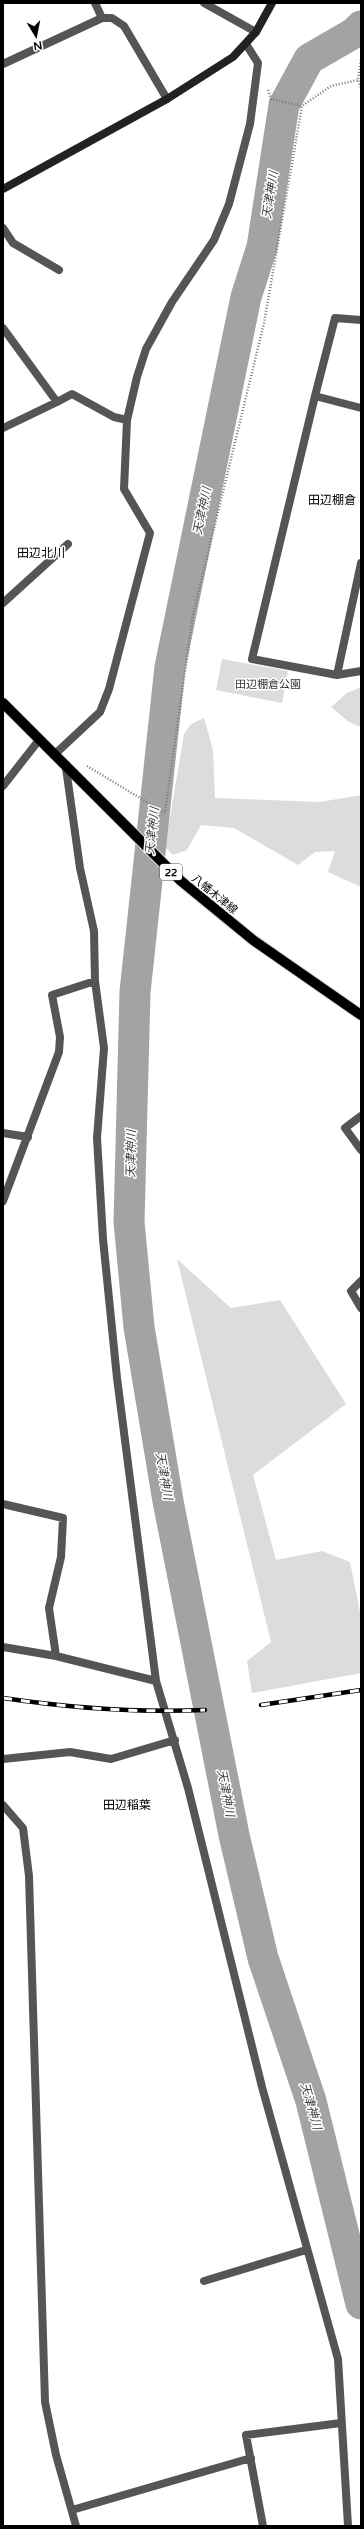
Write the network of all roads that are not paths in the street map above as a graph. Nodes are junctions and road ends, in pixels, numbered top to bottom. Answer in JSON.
{"nodes":[{"id":1,"x":95,"y":3,"type":"edge"},
{"id":2,"x":204,"y":3,"type":"edge"},
{"id":3,"x":272,"y":3,"type":"edge"},
{"id":4,"x":102,"y":18,"type":"junction"},
{"id":5,"x":256,"y":32,"type":"junction"},
{"id":6,"x":246,"y":44,"type":"junction"},
{"id":7,"x":3,"y":64,"type":"edge"},
{"id":8,"x":167,"y":99,"type":"junction"},
{"id":9,"x":3,"y":189,"type":"edge"},
{"id":10,"x":3,"y":228,"type":"edge"},
{"id":11,"x":59,"y":270,"type":"dead end"},
{"id":12,"x":361,"y":320,"type":"edge"},
{"id":13,"x":3,"y":328,"type":"edge"},
{"id":14,"x":315,"y":396,"type":"junction"},
{"id":15,"x":57,"y":402,"type":"junction"},
{"id":16,"x":361,"y":408,"type":"edge"},
{"id":17,"x":127,"y":420,"type":"junction"},
{"id":18,"x":3,"y":428,"type":"edge"},
{"id":19,"x":68,"y":544,"type":"dead end"},
{"id":20,"x":361,"y":563,"type":"edge"},
{"id":21,"x":3,"y":603,"type":"edge"},
{"id":22,"x":361,"y":671,"type":"edge"},
{"id":23,"x":337,"y":675,"type":"junction"},
{"id":24,"x":3,"y":703,"type":"edge"},
{"id":25,"x":39,"y":740,"type":"junction"},
{"id":26,"x":54,"y":755,"type":"junction"},
{"id":27,"x":66,"y":768,"type":"junction"},
{"id":28,"x":3,"y":786,"type":"edge"},
{"id":29,"x":94,"y":981,"type":"junction"},
{"id":30,"x":361,"y":1015,"type":"edge"},
{"id":31,"x":361,"y":1116,"type":"edge"},
{"id":32,"x":3,"y":1133,"type":"edge"},
{"id":33,"x":28,"y":1137,"type":"junction"},
{"id":34,"x":361,"y":1150,"type":"edge"},
{"id":35,"x":3,"y":1201,"type":"edge"},
{"id":36,"x":361,"y":1281,"type":"edge"},
{"id":37,"x":361,"y":1308,"type":"edge"},
{"id":38,"x":3,"y":1504,"type":"edge"},
{"id":39,"x":3,"y":1647,"type":"edge"},
{"id":40,"x":56,"y":1656,"type":"junction"},
{"id":41,"x":156,"y":1681,"type":"junction"},
{"id":42,"x":175,"y":1740,"type":"junction"},
{"id":43,"x":3,"y":1759,"type":"edge"},
{"id":44,"x":3,"y":1805,"type":"edge"},
{"id":45,"x":306,"y":2250,"type":"junction"},
{"id":46,"x":204,"y":2281,"type":"dead end"},
{"id":47,"x":341,"y":2423,"type":"junction"},
{"id":48,"x":251,"y":2458,"type":"junction"},
{"id":49,"x":72,"y":2510,"type":"junction"},
{"id":50,"x":76,"y":2526,"type":"edge"},
{"id":51,"x":263,"y":2526,"type":"edge"},
{"id":52,"x":348,"y":2526,"type":"edge"}],
"edges":[{"from":1,"to":4,"type":"street"},
{"from":2,"to":5,"type":"street"},
{"from":3,"to":5,"type":"street"},
{"from":4,"to":7,"type":"street"},
{"from":4,"to":8,"type":"street"},
{"from":5,"to":6,"type":"street"},
{"from":6,"to":8,"type":"street"},
{"from":6,"to":17,"type":"street"},
{"from":8,"to":9,"type":"street"},
{"from":10,"to":11,"type":"street"},
{"from":12,"to":14,"type":"street"},
{"from":13,"to":15,"type":"street"},
{"from":14,"to":16,"type":"street"},
{"from":14,"to":23,"type":"street"},
{"from":15,"to":17,"type":"street"},
{"from":15,"to":18,"type":"street"},
{"from":17,"to":26,"type":"street"},
{"from":19,"to":21,"type":"street"},
{"from":20,"to":23,"type":"street"},
{"from":22,"to":23,"type":"street"},
{"from":24,"to":25,"type":"main road","name":"八幡木津線","number":"22"},
{"from":25,"to":26,"type":"main road","name":"八幡木津線","number":"22"},
{"from":25,"to":28,"type":"street"},
{"from":26,"to":27,"type":"main road","name":"八幡木津線","number":"22"},
{"from":27,"to":29,"type":"street"},
{"from":27,"to":30,"type":"main road","name":"八幡木津線","number":"22"},
{"from":29,"to":33,"type":"street"},
{"from":29,"to":41,"type":"street"},
{"from":31,"to":34,"type":"street"},
{"from":32,"to":33,"type":"street"},
{"from":33,"to":35,"type":"street"},
{"from":36,"to":37,"type":"street"},
{"from":38,"to":40,"type":"street"},
{"from":39,"to":40,"type":"street"},
{"from":40,"to":41,"type":"street"},
{"from":41,"to":42,"type":"street"},
{"from":42,"to":43,"type":"street"},
{"from":42,"to":45,"type":"street"},
{"from":44,"to":49,"type":"street"},
{"from":45,"to":46,"type":"street"},
{"from":45,"to":47,"type":"street"},
{"from":47,"to":48,"type":"street"},
{"from":47,"to":52,"type":"street"},
{"from":48,"to":49,"type":"street"},
{"from":48,"to":51,"type":"street"},
{"from":49,"to":50,"type":"street"}]}
